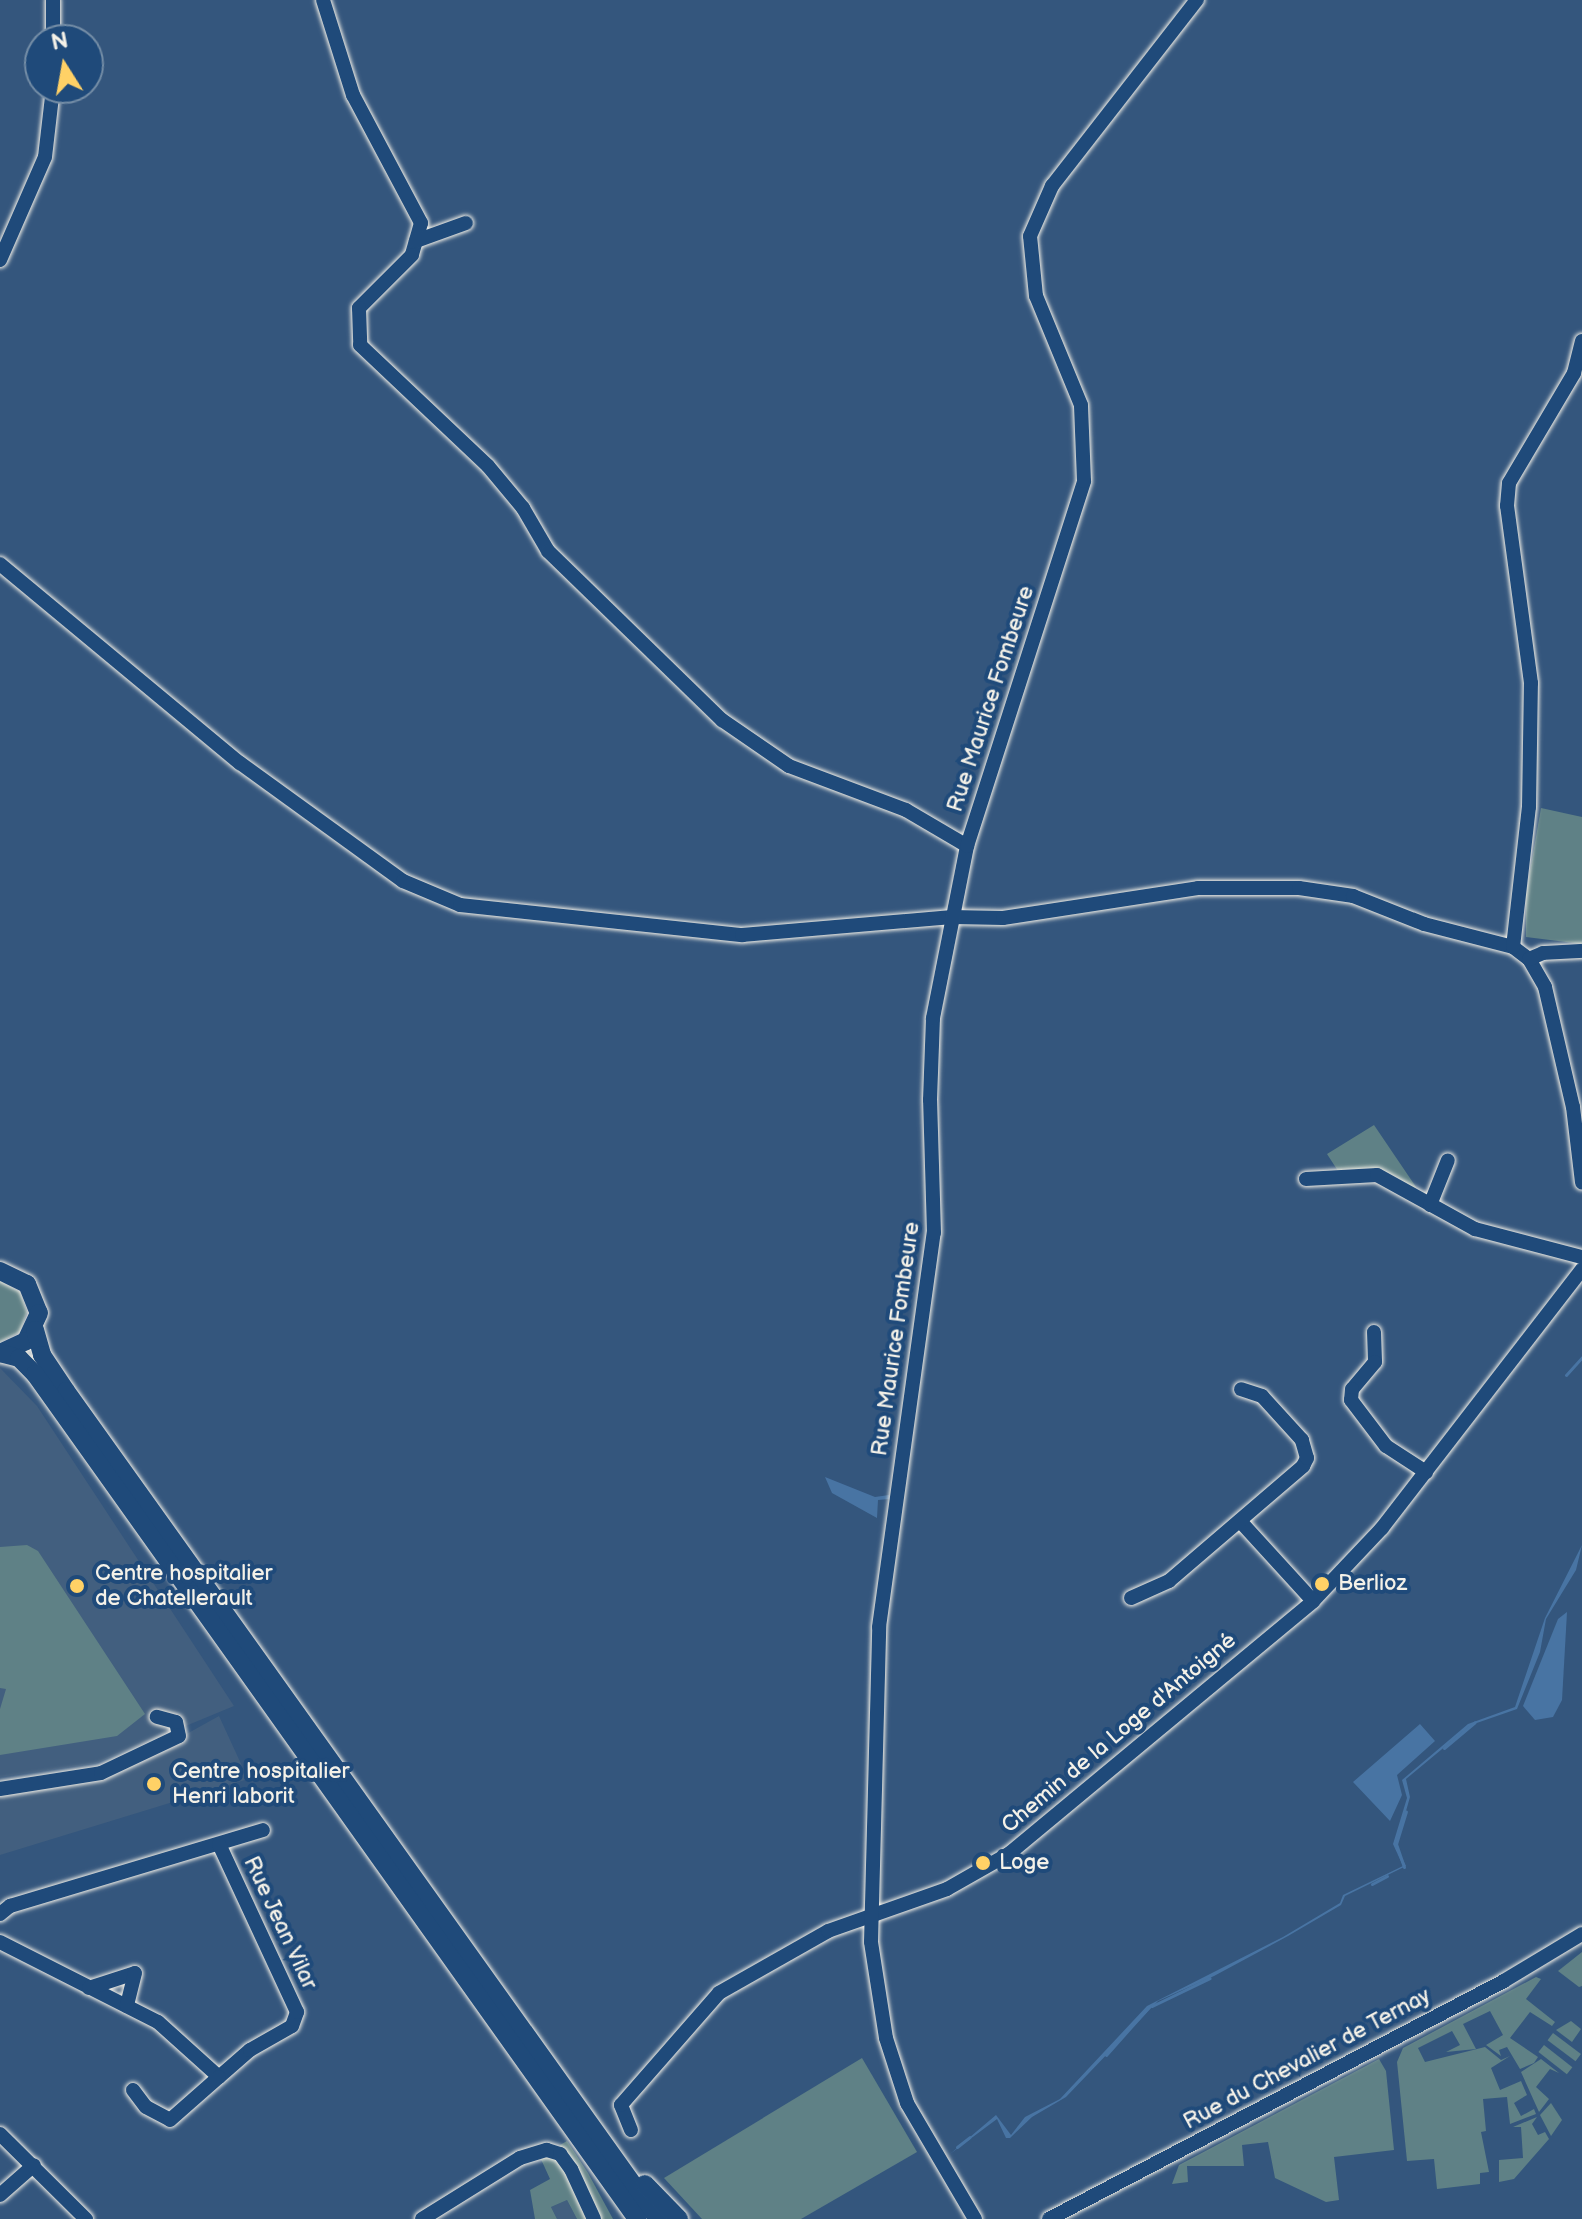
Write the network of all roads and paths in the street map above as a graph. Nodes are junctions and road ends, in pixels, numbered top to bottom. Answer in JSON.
{"nodes":[{"id":1,"x":53,"y":0,"type":"edge"},
{"id":2,"x":323,"y":0,"type":"edge"},
{"id":3,"x":1197,"y":0,"type":"edge"},
{"id":4,"x":53,"y":24,"type":"edge"},
{"id":5,"x":51,"y":104,"type":"edge"},
{"id":6,"x":466,"y":223,"type":"dead end"},
{"id":7,"x":416,"y":241,"type":"junction"},
{"id":8,"x":0,"y":260,"type":"edge"},
{"id":9,"x":1582,"y":341,"type":"edge"},
{"id":10,"x":0,"y":564,"type":"edge"},
{"id":11,"x":967,"y":846,"type":"junction"},
{"id":12,"x":952,"y":917,"type":"junction"},
{"id":13,"x":1513,"y":947,"type":"junction"},
{"id":14,"x":1582,"y":951,"type":"edge"},
{"id":15,"x":1529,"y":959,"type":"junction"},
{"id":16,"x":1448,"y":1160,"type":"dead end"},
{"id":17,"x":1306,"y":1179,"type":"dead end"},
{"id":18,"x":1582,"y":1182,"type":"edge"},
{"id":19,"x":1430,"y":1205,"type":"junction"},
{"id":20,"x":1582,"y":1257,"type":"edge"},
{"id":21,"x":1582,"y":1269,"type":"edge"},
{"id":22,"x":1,"y":1271,"type":"edge"},
{"id":23,"x":35,"y":1330,"type":"junction"},
{"id":24,"x":1374,"y":1332,"type":"dead end"},
{"id":25,"x":0,"y":1353,"type":"edge"},
{"id":26,"x":1241,"y":1389,"type":"dead end"},
{"id":27,"x":1426,"y":1472,"type":"junction"},
{"id":28,"x":1240,"y":1521,"type":"junction"},
{"id":29,"x":1131,"y":1598,"type":"dead end"},
{"id":30,"x":1313,"y":1601,"type":"junction"},
{"id":31,"x":157,"y":1717,"type":"dead end"},
{"id":32,"x":0,"y":1789,"type":"edge"},
{"id":33,"x":263,"y":1830,"type":"dead end"},
{"id":34,"x":219,"y":1844,"type":"junction"},
{"id":35,"x":0,"y":1914,"type":"edge"},
{"id":36,"x":872,"y":1915,"type":"junction"},
{"id":37,"x":1582,"y":1934,"type":"edge"},
{"id":38,"x":0,"y":1942,"type":"edge"},
{"id":39,"x":89,"y":1988,"type":"junction"},
{"id":40,"x":127,"y":2006,"type":"junction"},
{"id":41,"x":219,"y":2077,"type":"junction"},
{"id":42,"x":133,"y":2090,"type":"dead end"},
{"id":43,"x":584,"y":2129,"type":"junction"},
{"id":44,"x":631,"y":2130,"type":"dead end"},
{"id":45,"x":0,"y":2134,"type":"edge"},
{"id":46,"x":34,"y":2165,"type":"junction"},
{"id":47,"x":0,"y":2195,"type":"edge"},
{"id":48,"x":86,"y":2219,"type":"edge"},
{"id":49,"x":422,"y":2219,"type":"edge"},
{"id":50,"x":594,"y":2219,"type":"edge"},
{"id":51,"x":621,"y":2219,"type":"edge"},
{"id":52,"x":637,"y":2219,"type":"edge"},
{"id":53,"x":658,"y":2219,"type":"edge"},
{"id":54,"x":679,"y":2219,"type":"edge"},
{"id":55,"x":975,"y":2219,"type":"edge"},
{"id":56,"x":1049,"y":2219,"type":"edge"}],
"edges":[{"from":1,"to":4,"type":"street"},
{"from":2,"to":7,"type":"street"},
{"from":3,"to":11,"type":"street","name":"Rue Maurice Fombeure"},
{"from":5,"to":8,"type":"street"},
{"from":6,"to":7,"type":"street"},
{"from":7,"to":11,"type":"street"},
{"from":9,"to":13,"type":"street"},
{"from":10,"to":12,"type":"street"},
{"from":11,"to":12,"type":"street","name":"Rue Maurice Fombeure"},
{"from":12,"to":13,"type":"street"},
{"from":12,"to":36,"type":"street","name":"Rue Maurice Fombeure"},
{"from":13,"to":15,"type":"street"},
{"from":14,"to":15,"type":"street"},
{"from":15,"to":18,"type":"street"},
{"from":16,"to":19,"type":"street"},
{"from":17,"to":19,"type":"street"},
{"from":19,"to":20,"type":"street"},
{"from":21,"to":27,"type":"street","name":"Chemin de la Loge d'Antoigné"},
{"from":22,"to":23,"type":"main road"},
{"from":23,"to":25,"type":"main road"},
{"from":23,"to":43,"type":"main road"},
{"from":24,"to":27,"type":"street"},
{"from":25,"to":43,"type":"main road"},
{"from":26,"to":28,"type":"street"},
{"from":27,"to":30,"type":"street","name":"Chemin de la Loge d'Antoigné"},
{"from":28,"to":29,"type":"street"},
{"from":28,"to":30,"type":"street"},
{"from":30,"to":36,"type":"street","name":"Chemin de la Loge d'Antoigné"},
{"from":31,"to":32,"type":"street"},
{"from":33,"to":34,"type":"street","name":"Rue Jean Vilar"},
{"from":34,"to":35,"type":"street","name":"Rue Jean Vilar"},
{"from":34,"to":41,"type":"street","name":"Rue Jean Vilar"},
{"from":36,"to":44,"type":"street","name":"Chemin de la Loge d'Antoigné"},
{"from":36,"to":55,"type":"street","name":"Rue Maurice Fombeure"},
{"from":37,"to":56,"type":"street","name":"Rue du Chevalier de Ternay"},
{"from":38,"to":39,"type":"street"},
{"from":39,"to":40,"type":"street"},
{"from":39,"to":40,"type":"street"},
{"from":40,"to":41,"type":"street"},
{"from":41,"to":42,"type":"street","name":"Rue Jean Vilar"},
{"from":43,"to":51,"type":"main road"},
{"from":43,"to":52,"type":"main road"},
{"from":43,"to":53,"type":"main road"},
{"from":43,"to":54,"type":"main road"},
{"from":45,"to":46,"type":"street"},
{"from":46,"to":47,"type":"street"},
{"from":46,"to":48,"type":"street"},
{"from":49,"to":50,"type":"street"}]}
